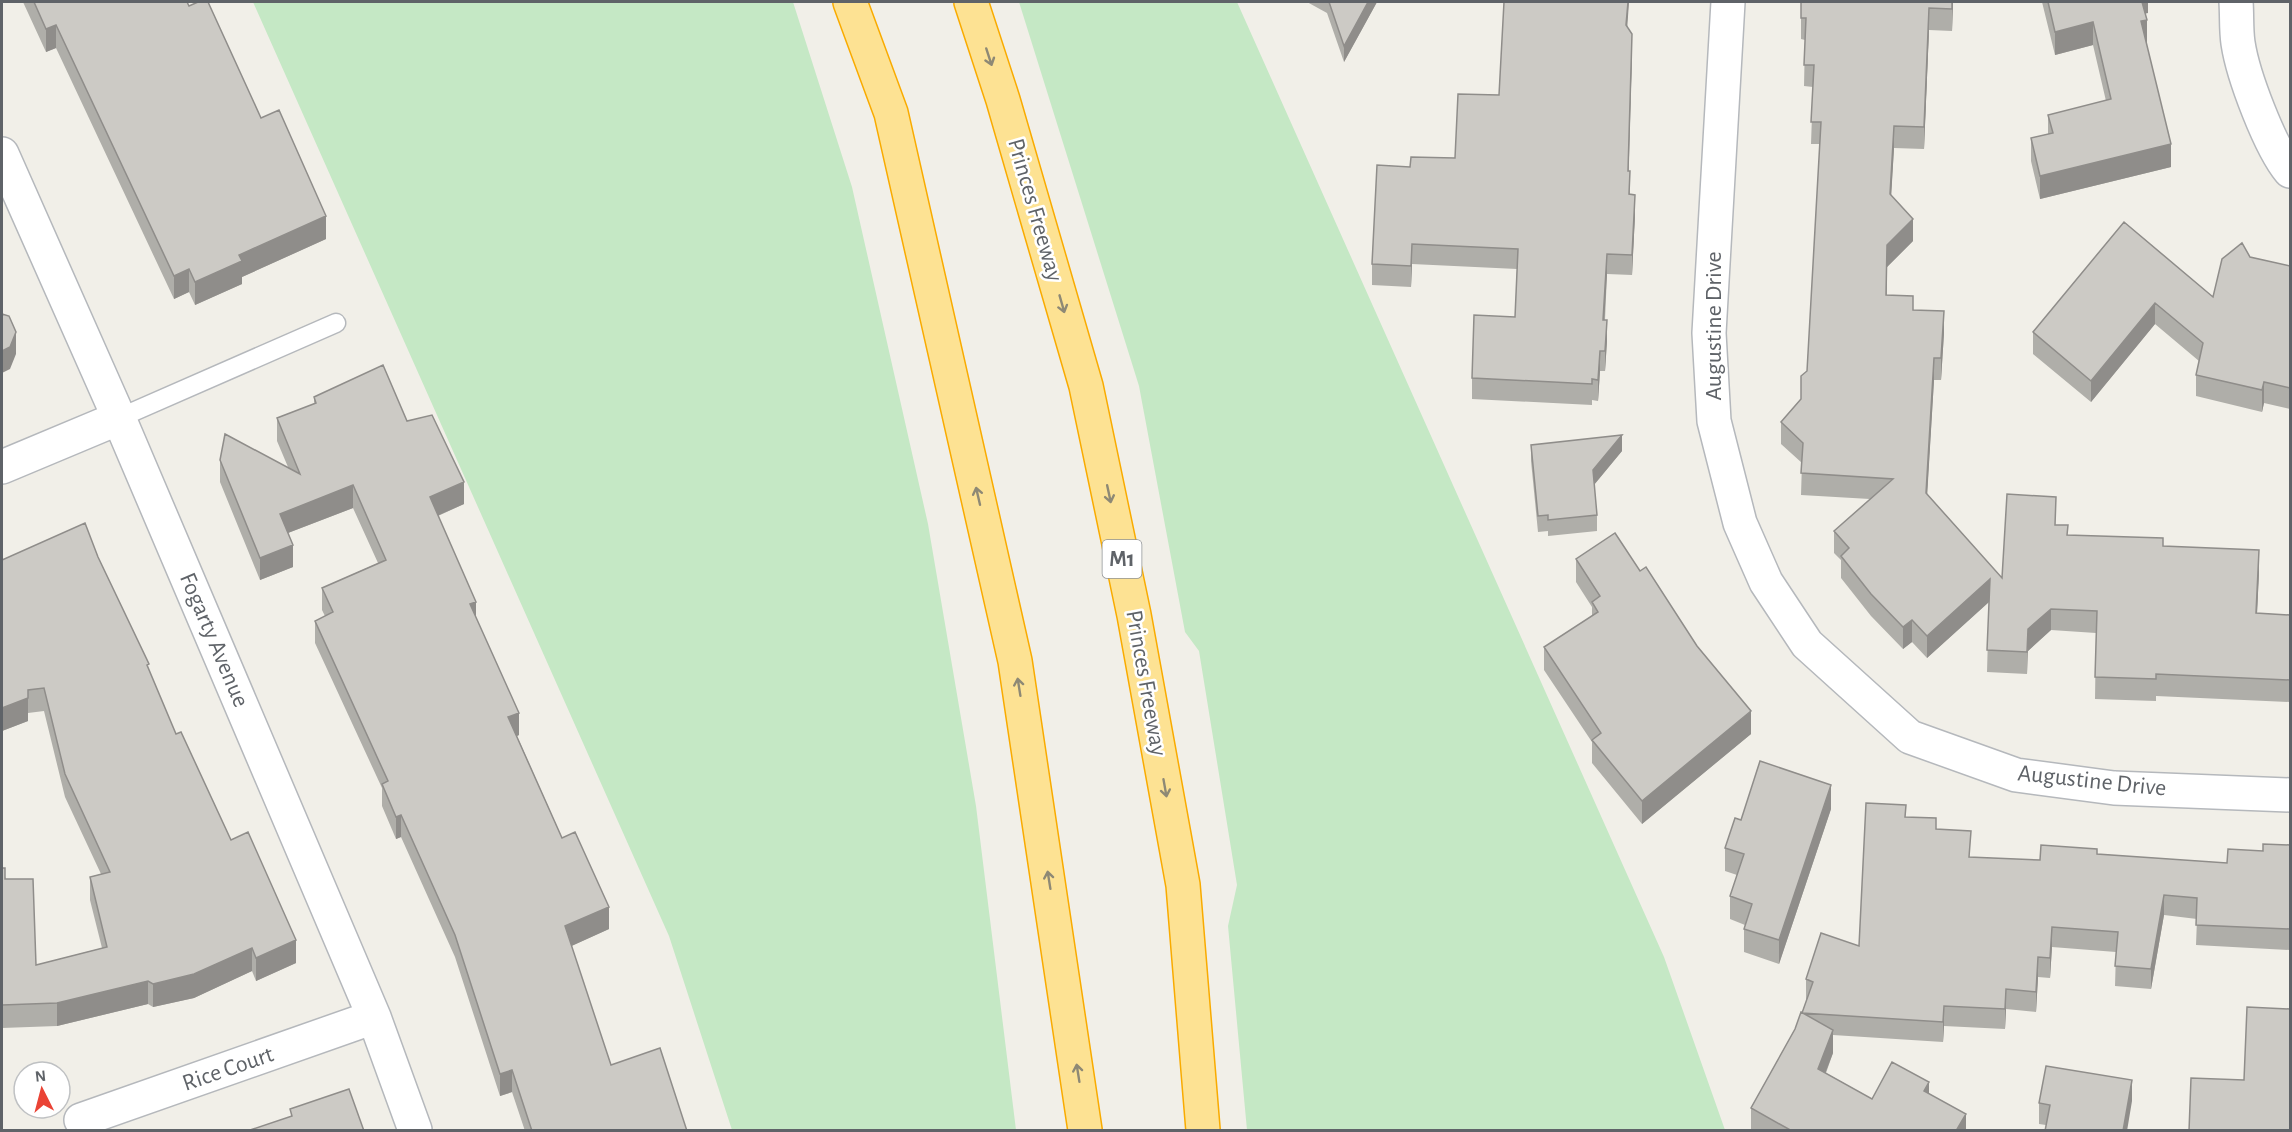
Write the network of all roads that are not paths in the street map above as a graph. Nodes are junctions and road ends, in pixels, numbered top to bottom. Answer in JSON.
{"nodes":[{"id":1,"x":850,"y":2,"type":"edge"},
{"id":2,"x":970,"y":2,"type":"edge"},
{"id":3,"x":1728,"y":2,"type":"edge"},
{"id":4,"x":2236,"y":2,"type":"edge"},
{"id":5,"x":2,"y":154,"type":"edge"},
{"id":6,"x":2290,"y":171,"type":"edge"},
{"id":7,"x":336,"y":323,"type":"dead end"},
{"id":8,"x":119,"y":418,"type":"junction"},
{"id":9,"x":2,"y":467,"type":"edge"},
{"id":10,"x":2290,"y":795,"type":"edge"},
{"id":11,"x":374,"y":1017,"type":"junction"},
{"id":12,"x":81,"y":1120,"type":"dead end"},
{"id":13,"x":415,"y":1131,"type":"edge"},
{"id":14,"x":1085,"y":1131,"type":"edge"},
{"id":15,"x":1203,"y":1131,"type":"edge"}],
"edges":[{"from":14,"to":1,"type":"highway","one_way":true},
{"from":2,"to":15,"type":"highway","name":"Princes Freeway","number":"M1","one_way":true},
{"from":3,"to":10,"type":"street","name":"Augustine Drive"},
{"from":4,"to":6,"type":"street"},
{"from":5,"to":8,"type":"street","name":"Fogarty Avenue"},
{"from":7,"to":8,"type":"lane"},
{"from":8,"to":9,"type":"street"},
{"from":8,"to":11,"type":"street","name":"Fogarty Avenue"},
{"from":11,"to":12,"type":"street","name":"Rice Court"},
{"from":11,"to":13,"type":"street","name":"Fogarty Avenue"}]}
